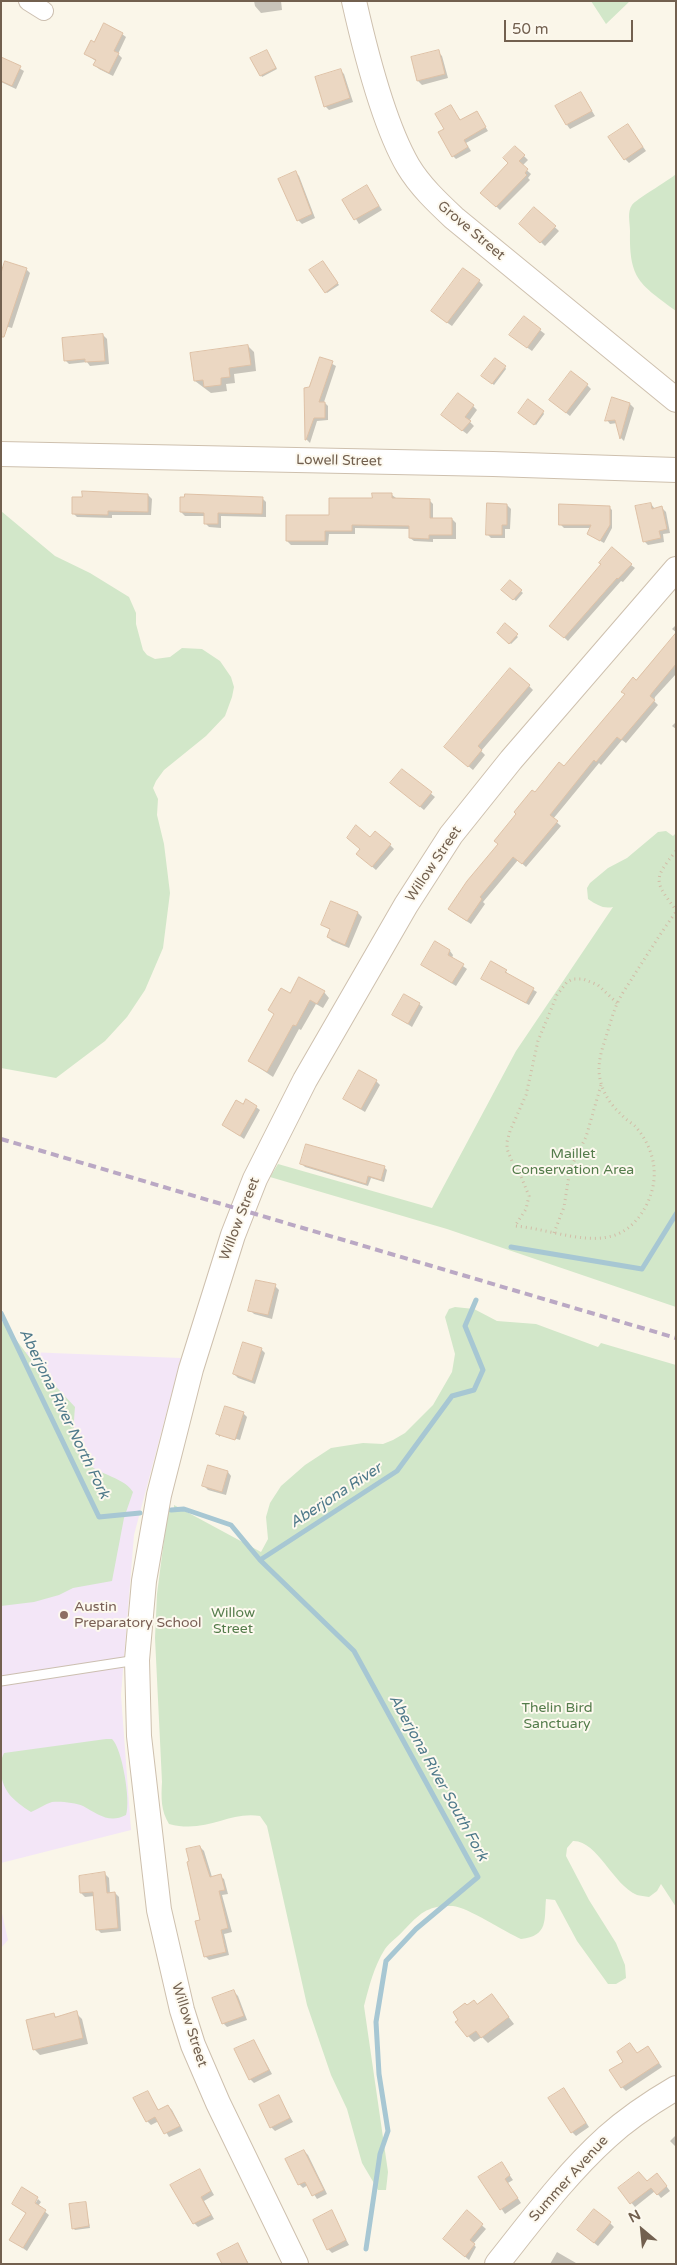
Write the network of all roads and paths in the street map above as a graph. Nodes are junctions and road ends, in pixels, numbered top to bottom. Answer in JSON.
{"nodes":[{"id":1,"x":28,"y":1,"type":"edge"},
{"id":2,"x":354,"y":1,"type":"edge"},
{"id":3,"x":44,"y":11,"type":"dead end"},
{"id":4,"x":676,"y":400,"type":"edge"},
{"id":5,"x":1,"y":454,"type":"edge"},
{"id":6,"x":676,"y":470,"type":"edge"},
{"id":7,"x":676,"y":569,"type":"edge"},
{"id":8,"x":676,"y":851,"type":"edge"},
{"id":9,"x":676,"y":911,"type":"edge"},
{"id":10,"x":617,"y":1003,"type":"junction"},
{"id":11,"x":601,"y":1085,"type":"junction"},
{"id":12,"x":554,"y":1233,"type":"junction"},
{"id":13,"x":137,"y":1660,"type":"junction"},
{"id":14,"x":1,"y":1681,"type":"edge"},
{"id":15,"x":676,"y":2088,"type":"edge"},
{"id":16,"x":296,"y":2264,"type":"edge"},
{"id":17,"x":497,"y":2264,"type":"edge"}],
"edges":[{"from":1,"to":3,"type":"street"},
{"from":2,"to":4,"type":"main road","name":"Grove Street"},
{"from":5,"to":6,"type":"main road","name":"Lowell Street"},
{"from":7,"to":13,"type":"main road","name":"Willow Street"},
{"from":8,"to":9,"type":"path"},
{"from":9,"to":10,"type":"path"},
{"from":10,"to":11,"type":"path"},
{"from":10,"to":12,"type":"path"},
{"from":11,"to":12,"type":"path"},
{"from":11,"to":12,"type":"path"},
{"from":13,"to":14,"type":"lane"},
{"from":13,"to":16,"type":"main road","name":"Willow Street"},
{"from":15,"to":17,"type":"main road","name":"Summer Avenue"}]}
